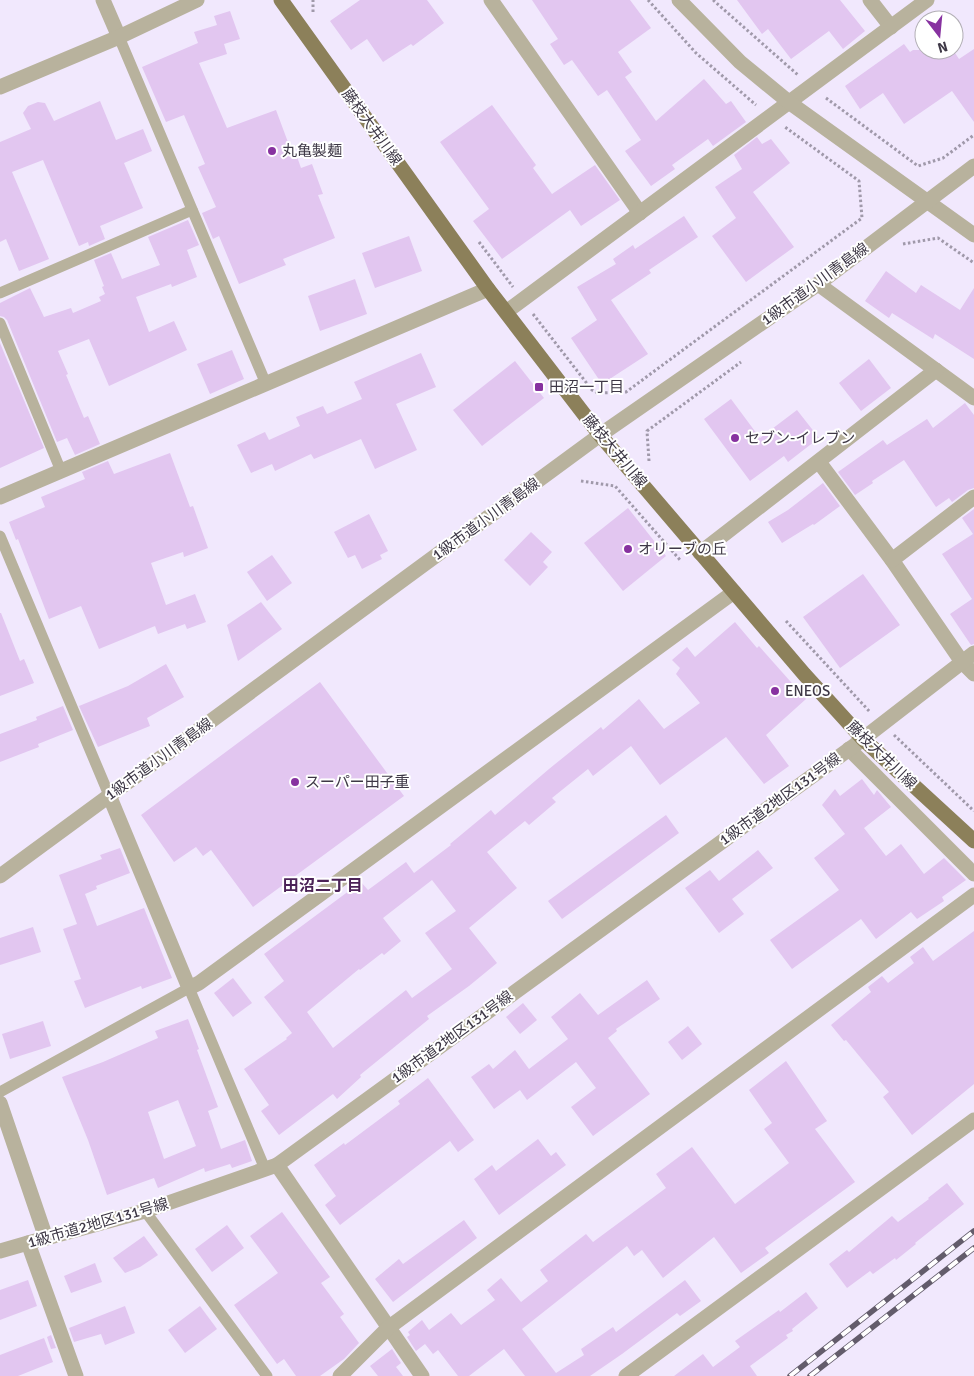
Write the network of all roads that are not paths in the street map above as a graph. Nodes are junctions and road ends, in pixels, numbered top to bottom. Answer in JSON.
{"nodes":[{"id":1,"x":103,"y":0,"type":"edge"},
{"id":2,"x":197,"y":0,"type":"edge"},
{"id":3,"x":281,"y":0,"type":"edge"},
{"id":4,"x":491,"y":0,"type":"edge"},
{"id":5,"x":679,"y":0,"type":"edge"},
{"id":6,"x":870,"y":0,"type":"edge"},
{"id":7,"x":928,"y":0,"type":"edge"},
{"id":8,"x":891,"y":27,"type":"junction"},
{"id":9,"x":120,"y":37,"type":"junction"},
{"id":10,"x":0,"y":87,"type":"edge"},
{"id":11,"x":790,"y":103,"type":"junction"},
{"id":12,"x":974,"y":166,"type":"edge"},
{"id":13,"x":926,"y":201,"type":"junction"},
{"id":14,"x":192,"y":210,"type":"junction"},
{"id":15,"x":640,"y":213,"type":"junction"},
{"id":16,"x":974,"y":234,"type":"edge"},
{"id":17,"x":818,"y":284,"type":"junction"},
{"id":18,"x":488,"y":289,"type":"junction"},
{"id":19,"x":0,"y":293,"type":"edge"},
{"id":20,"x":506,"y":312,"type":"junction"},
{"id":21,"x":0,"y":323,"type":"edge"},
{"id":22,"x":936,"y":370,"type":"junction"},
{"id":23,"x":266,"y":384,"type":"junction"},
{"id":24,"x":974,"y":398,"type":"edge"},
{"id":25,"x":600,"y":435,"type":"junction"},
{"id":26,"x":819,"y":462,"type":"junction"},
{"id":27,"x":61,"y":471,"type":"junction"},
{"id":28,"x":0,"y":497,"type":"edge"},
{"id":29,"x":974,"y":498,"type":"edge"},
{"id":30,"x":0,"y":536,"type":"edge"},
{"id":31,"x":700,"y":552,"type":"junction"},
{"id":32,"x":892,"y":560,"type":"junction"},
{"id":33,"x":734,"y":592,"type":"junction"},
{"id":34,"x":968,"y":658,"type":"edge"},
{"id":35,"x":974,"y":674,"type":"edge"},
{"id":36,"x":863,"y":739,"type":"junction"},
{"id":37,"x":849,"y":749,"type":"junction"},
{"id":38,"x":109,"y":795,"type":"junction"},
{"id":39,"x":974,"y":841,"type":"edge"},
{"id":40,"x":974,"y":874,"type":"edge"},
{"id":41,"x":0,"y":876,"type":"edge"},
{"id":42,"x":974,"y":896,"type":"edge"},
{"id":43,"x":189,"y":988,"type":"junction"},
{"id":44,"x":0,"y":1092,"type":"edge"},
{"id":45,"x":0,"y":1103,"type":"edge"},
{"id":46,"x":974,"y":1120,"type":"edge"},
{"id":47,"x":271,"y":1167,"type":"junction"},
{"id":48,"x":145,"y":1211,"type":"junction"},
{"id":49,"x":46,"y":1238,"type":"junction"},
{"id":50,"x":28,"y":1243,"type":"junction"},
{"id":51,"x":0,"y":1251,"type":"edge"},
{"id":52,"x":388,"y":1328,"type":"junction"},
{"id":53,"x":76,"y":1376,"type":"edge"},
{"id":54,"x":267,"y":1376,"type":"edge"},
{"id":55,"x":340,"y":1376,"type":"edge"},
{"id":56,"x":422,"y":1376,"type":"edge"},
{"id":57,"x":626,"y":1376,"type":"edge"}],
"edges":[{"from":1,"to":9,"type":"street"},
{"from":2,"to":9,"type":"street"},
{"from":3,"to":18,"type":"main road","name":"藤枝大井川線"},
{"from":4,"to":15,"type":"street"},
{"from":5,"to":11,"type":"street"},
{"from":6,"to":8,"type":"street"},
{"from":7,"to":8,"type":"street"},
{"from":8,"to":11,"type":"street"},
{"from":9,"to":10,"type":"street"},
{"from":9,"to":14,"type":"lane"},
{"from":11,"to":13,"type":"street"},
{"from":11,"to":15,"type":"street"},
{"from":12,"to":13,"type":"street","name":"1級市道小川青島線"},
{"from":13,"to":16,"type":"street"},
{"from":13,"to":17,"type":"street","name":"1級市道小川青島線"},
{"from":14,"to":19,"type":"lane"},
{"from":14,"to":23,"type":"lane"},
{"from":15,"to":20,"type":"street"},
{"from":17,"to":22,"type":"street"},
{"from":17,"to":25,"type":"street","name":"1級市道小川青島線"},
{"from":18,"to":20,"type":"main road","name":"藤枝大井川線"},
{"from":18,"to":23,"type":"street"},
{"from":20,"to":25,"type":"main road","name":"藤枝大井川線"},
{"from":21,"to":27,"type":"lane"},
{"from":22,"to":24,"type":"street"},
{"from":22,"to":26,"type":"street"},
{"from":23,"to":27,"type":"street"},
{"from":25,"to":31,"type":"main road","name":"藤枝大井川線"},
{"from":25,"to":38,"type":"street","name":"1級市道小川青島線"},
{"from":26,"to":31,"type":"street"},
{"from":26,"to":32,"type":"street"},
{"from":27,"to":28,"type":"street"},
{"from":29,"to":32,"type":"street"},
{"from":30,"to":38,"type":"lane"},
{"from":31,"to":33,"type":"main road","name":"藤枝大井川線"},
{"from":32,"to":34,"type":"street"},
{"from":33,"to":36,"type":"main road","name":"藤枝大井川線"},
{"from":33,"to":43,"type":"street"},
{"from":34,"to":35,"type":"street"},
{"from":34,"to":36,"type":"street","name":"1級市道2地区131号線"},
{"from":36,"to":37,"type":"street","name":"1級市道2地区131号線"},
{"from":36,"to":39,"type":"main road","name":"藤枝大井川線"},
{"from":37,"to":40,"type":"street"},
{"from":37,"to":47,"type":"street","name":"1級市道2地区131号線"},
{"from":38,"to":41,"type":"street","name":"1級市道小川青島線"},
{"from":38,"to":43,"type":"street"},
{"from":42,"to":52,"type":"street"},
{"from":43,"to":44,"type":"lane"},
{"from":43,"to":47,"type":"lane"},
{"from":45,"to":49,"type":"street"},
{"from":46,"to":57,"type":"street"},
{"from":47,"to":48,"type":"street","name":"1級市道2地区131号線"},
{"from":47,"to":52,"type":"street"},
{"from":48,"to":49,"type":"street","name":"1級市道2地区131号線"},
{"from":48,"to":54,"type":"lane"},
{"from":49,"to":50,"type":"street","name":"1級市道2地区131号線"},
{"from":50,"to":51,"type":"street","name":"1級市道2地区131号線"},
{"from":50,"to":53,"type":"street"},
{"from":52,"to":55,"type":"street"},
{"from":52,"to":56,"type":"street"}]}
